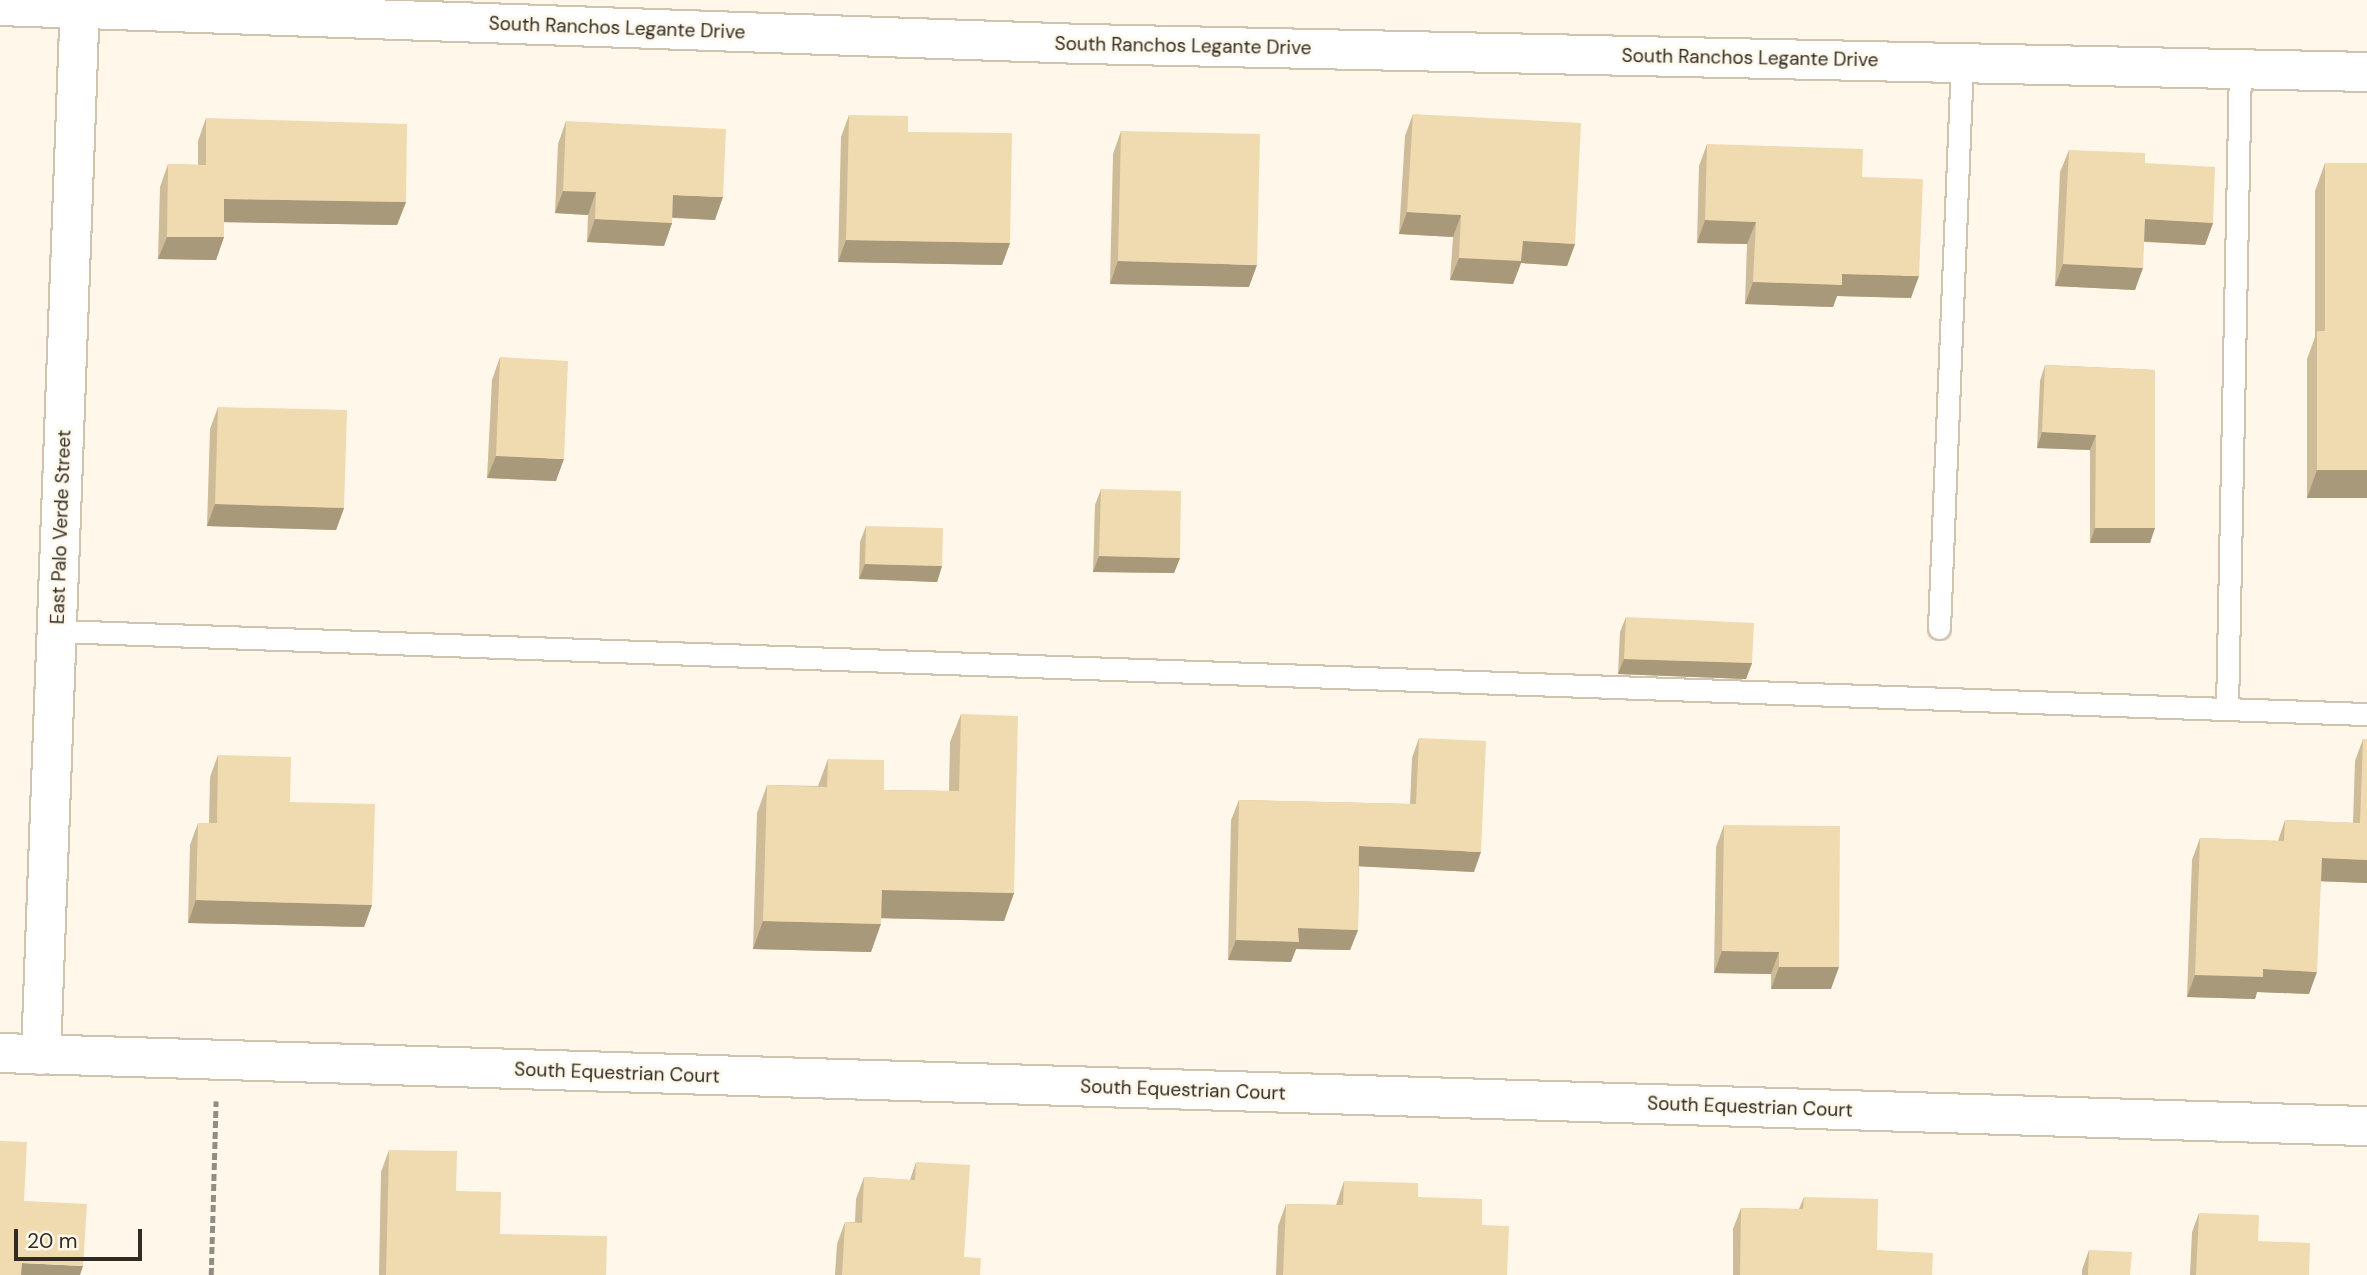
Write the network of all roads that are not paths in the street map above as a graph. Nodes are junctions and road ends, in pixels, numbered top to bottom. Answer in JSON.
{"nodes":[{"id":1,"x":80,"y":5,"type":"edge"},
{"id":2,"x":0,"y":6,"type":"edge"},
{"id":3,"x":1962,"y":62,"type":"junction"},
{"id":4,"x":2240,"y":69,"type":"junction"},
{"id":5,"x":2367,"y":72,"type":"edge"},
{"id":6,"x":1939,"y":628,"type":"dead end"},
{"id":7,"x":57,"y":631,"type":"junction"},
{"id":8,"x":2227,"y":709,"type":"junction"},
{"id":9,"x":2367,"y":714,"type":"edge"},
{"id":10,"x":0,"y":1053,"type":"edge"},
{"id":11,"x":41,"y":1055,"type":"junction"},
{"id":12,"x":2367,"y":1126,"type":"edge"}],
"edges":[{"from":1,"to":2,"type":"street","name":"South Ranchos Legante Drive"},
{"from":1,"to":3,"type":"street","name":"South Ranchos Legante Drive"},
{"from":1,"to":7,"type":"street","name":"East Palo Verde Street"},
{"from":3,"to":4,"type":"street","name":"South Ranchos Legante Drive"},
{"from":3,"to":6,"type":"lane"},
{"from":4,"to":5,"type":"street","name":"South Ranchos Legante Drive"},
{"from":4,"to":8,"type":"lane"},
{"from":7,"to":8,"type":"lane"},
{"from":7,"to":11,"type":"street","name":"East Palo Verde Street"},
{"from":8,"to":9,"type":"lane"},
{"from":10,"to":11,"type":"street","name":"South Equestrian Court"},
{"from":11,"to":12,"type":"street","name":"South Equestrian Court"}]}
